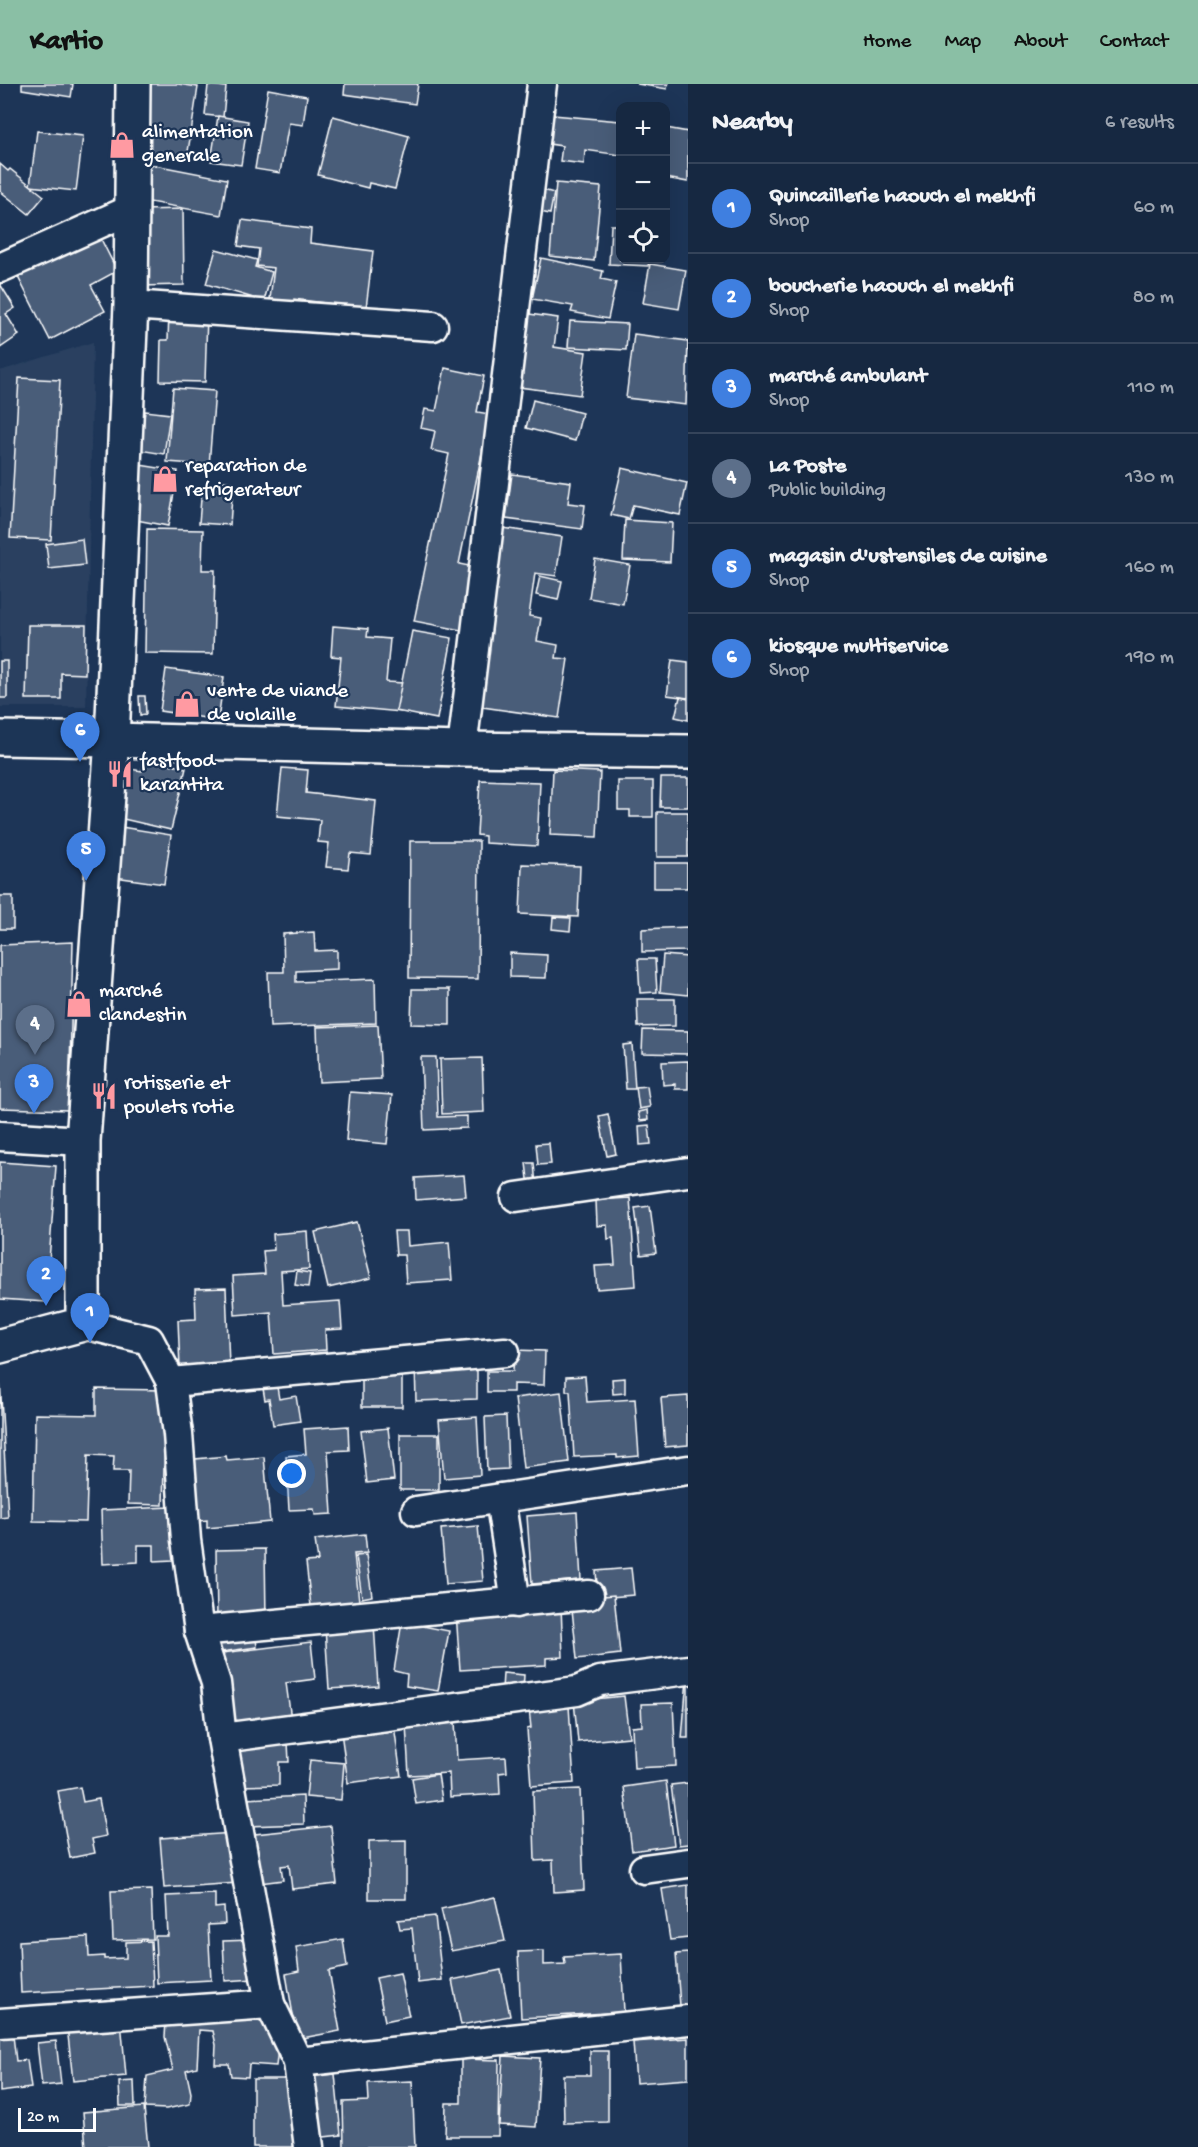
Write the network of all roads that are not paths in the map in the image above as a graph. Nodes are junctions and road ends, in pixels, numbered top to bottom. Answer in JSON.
{"nodes":[{"id":1,"x":133,"y":84,"type":"edge"},
{"id":2,"x":542,"y":84,"type":"edge"},
{"id":3,"x":132,"y":209,"type":"junction"},
{"id":4,"x":0,"y":268,"type":"edge"},
{"id":5,"x":131,"y":305,"type":"junction"},
{"id":6,"x":433,"y":326,"type":"dead end"},
{"id":7,"x":0,"y":738,"type":"edge"},
{"id":8,"x":111,"y":740,"type":"junction"},
{"id":9,"x":462,"y":749,"type":"junction"},
{"id":10,"x":688,"y":752,"type":"edge"},
{"id":11,"x":0,"y":1136,"type":"edge"},
{"id":12,"x":83,"y":1141,"type":"junction"},
{"id":13,"x":688,"y":1172,"type":"edge"},
{"id":14,"x":516,"y":1197,"type":"dead end"},
{"id":15,"x":82,"y":1324,"type":"junction"},
{"id":16,"x":0,"y":1346,"type":"edge"},
{"id":17,"x":505,"y":1352,"type":"dead end"},
{"id":18,"x":171,"y":1383,"type":"junction"},
{"id":19,"x":688,"y":1470,"type":"edge"},
{"id":20,"x":500,"y":1498,"type":"junction"},
{"id":21,"x":416,"y":1510,"type":"dead end"},
{"id":22,"x":589,"y":1595,"type":"dead end"},
{"id":23,"x":516,"y":1603,"type":"junction"},
{"id":24,"x":199,"y":1631,"type":"junction"},
{"id":25,"x":688,"y":1670,"type":"edge"},
{"id":26,"x":222,"y":1738,"type":"junction"},
{"id":27,"x":688,"y":1863,"type":"edge"},
{"id":28,"x":644,"y":1869,"type":"dead end"},
{"id":29,"x":270,"y":2004,"type":"junction"},
{"id":30,"x":688,"y":2020,"type":"edge"},
{"id":31,"x":0,"y":2022,"type":"edge"},
{"id":32,"x":298,"y":2062,"type":"junction"},
{"id":33,"x":309,"y":2147,"type":"edge"}],
"edges":[{"from":1,"to":3,"type":"street"},
{"from":2,"to":9,"type":"street"},
{"from":3,"to":4,"type":"street"},
{"from":3,"to":5,"type":"street"},
{"from":5,"to":6,"type":"street"},
{"from":5,"to":8,"type":"street"},
{"from":7,"to":8,"type":"street"},
{"from":8,"to":9,"type":"street"},
{"from":8,"to":12,"type":"street"},
{"from":9,"to":10,"type":"street"},
{"from":11,"to":12,"type":"street"},
{"from":12,"to":15,"type":"street"},
{"from":13,"to":14,"type":"street"},
{"from":15,"to":16,"type":"street"},
{"from":15,"to":18,"type":"street"},
{"from":17,"to":18,"type":"street"},
{"from":18,"to":24,"type":"street"},
{"from":19,"to":20,"type":"street"},
{"from":20,"to":21,"type":"street"},
{"from":20,"to":23,"type":"street"},
{"from":22,"to":23,"type":"street"},
{"from":23,"to":24,"type":"street"},
{"from":24,"to":26,"type":"street"},
{"from":25,"to":26,"type":"street"},
{"from":26,"to":29,"type":"street"},
{"from":27,"to":28,"type":"street"},
{"from":29,"to":31,"type":"street"},
{"from":29,"to":32,"type":"street"},
{"from":30,"to":32,"type":"street"},
{"from":32,"to":33,"type":"street"}]}
